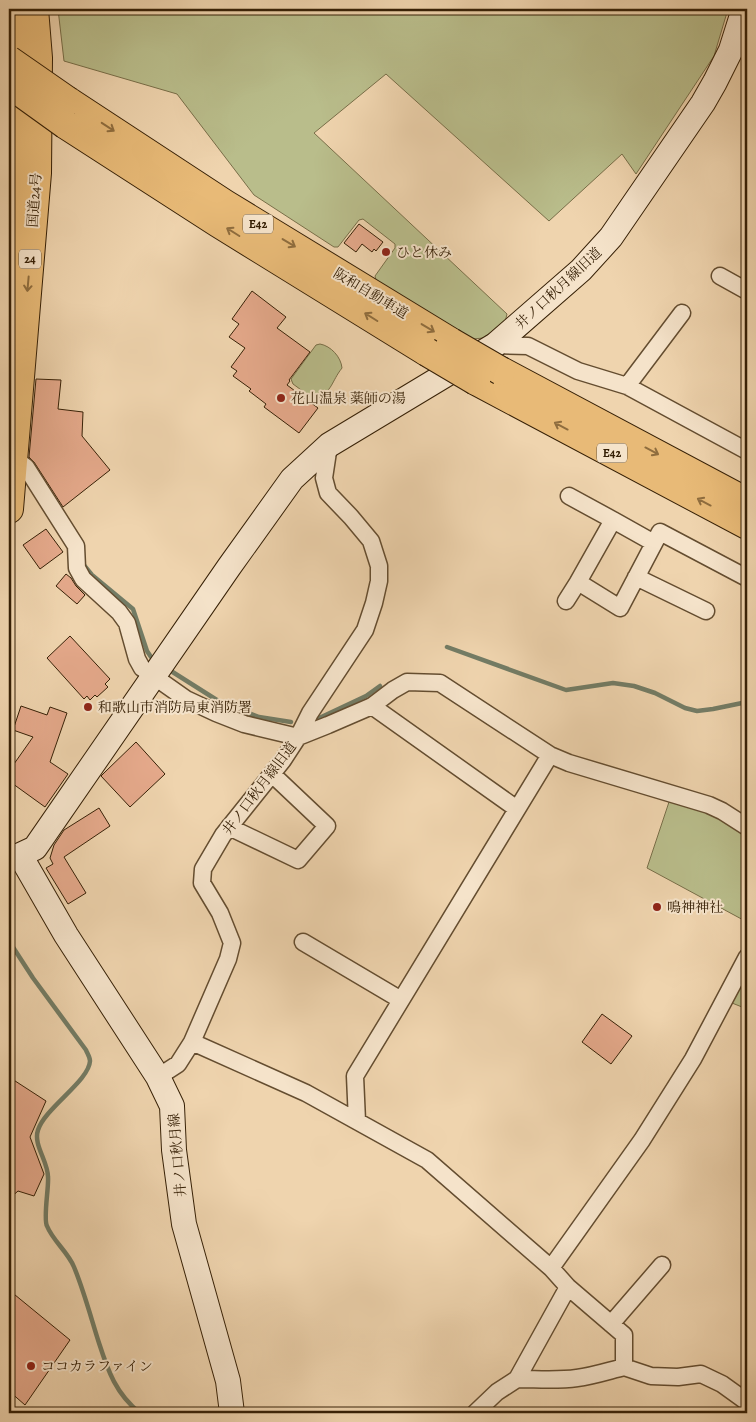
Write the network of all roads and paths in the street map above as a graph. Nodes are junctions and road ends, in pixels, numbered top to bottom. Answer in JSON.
{"nodes":[{"id":1,"x":13,"y":9,"type":"edge"},
{"id":2,"x":34,"y":9,"type":"edge"},
{"id":3,"x":744,"y":9,"type":"edge"},
{"id":4,"x":739,"y":46,"type":"edge"},
{"id":5,"x":9,"y":60,"type":"edge"},
{"id":6,"x":9,"y":84,"type":"edge"},
{"id":7,"x":67,"y":113,"type":"junction"},
{"id":8,"x":21,"y":162,"type":"edge"},
{"id":9,"x":9,"y":262,"type":"edge"},
{"id":10,"x":720,"y":276,"type":"dead end"},
{"id":11,"x":747,"y":290,"type":"edge"},
{"id":12,"x":682,"y":312,"type":"dead end"},
{"id":13,"x":490,"y":366,"type":"junction"},
{"id":14,"x":627,"y":386,"type":"junction"},
{"id":15,"x":329,"y":445,"type":"junction"},
{"id":16,"x":746,"y":448,"type":"edge"},
{"id":17,"x":11,"y":455,"type":"edge"},
{"id":18,"x":569,"y":496,"type":"dead end"},
{"id":19,"x":747,"y":502,"type":"edge"},
{"id":20,"x":9,"y":509,"type":"edge"},
{"id":21,"x":613,"y":520,"type":"junction"},
{"id":22,"x":747,"y":525,"type":"edge"},
{"id":23,"x":654,"y":543,"type":"junction"},
{"id":24,"x":636,"y":578,"type":"junction"},
{"id":25,"x":747,"y":578,"type":"edge"},
{"id":26,"x":578,"y":582,"type":"junction"},
{"id":27,"x":566,"y":601,"type":"dead end"},
{"id":28,"x":706,"y":611,"type":"dead end"},
{"id":29,"x":153,"y":676,"type":"junction"},
{"id":30,"x":372,"y":706,"type":"junction"},
{"id":31,"x":298,"y":737,"type":"junction"},
{"id":32,"x":550,"y":755,"type":"junction"},
{"id":33,"x":272,"y":774,"type":"junction"},
{"id":34,"x":518,"y":809,"type":"junction"},
{"id":35,"x":230,"y":827,"type":"junction"},
{"id":36,"x":747,"y":827,"type":"edge"},
{"id":37,"x":14,"y":854,"type":"edge"},
{"id":38,"x":303,"y":942,"type":"dead end"},
{"id":39,"x":745,"y":967,"type":"edge"},
{"id":40,"x":401,"y":1000,"type":"junction"},
{"id":41,"x":192,"y":1042,"type":"junction"},
{"id":42,"x":158,"y":1077,"type":"junction"},
{"id":43,"x":357,"y":1121,"type":"junction"},
{"id":44,"x":662,"y":1265,"type":"dead end"},
{"id":45,"x":551,"y":1268,"type":"junction"},
{"id":46,"x":568,"y":1287,"type":"junction"},
{"id":47,"x":611,"y":1324,"type":"junction"},
{"id":48,"x":624,"y":1366,"type":"junction"},
{"id":49,"x":517,"y":1379,"type":"junction"},
{"id":50,"x":747,"y":1402,"type":"edge"},
{"id":51,"x":232,"y":1413,"type":"edge"},
{"id":52,"x":474,"y":1413,"type":"edge"}],
"edges":[{"from":1,"to":8,"type":"highway","name":"国道24号","number":"24"},
{"from":2,"to":8,"type":"highway","name":"国道24号","number":"24"},
{"from":3,"to":4,"type":"street","name":"井ノ口秋月線旧道"},
{"from":4,"to":13,"type":"street","name":"井ノ口秋月線旧道"},
{"from":5,"to":7,"type":"highway","name":"阪和自動車道","number":"E42","bridge":true},
{"from":6,"to":7,"type":"highway","name":"阪和自動車道","number":"E42","bridge":true},
{"from":7,"to":13,"type":"highway","name":"阪和自動車道","number":"E42","bridge":true},
{"from":8,"to":9,"type":"highway","name":"国道24号","number":"24"},
{"from":8,"to":17,"type":"highway","name":"国道24号","number":"24","one_way":true},
{"from":10,"to":11,"type":"street"},
{"from":12,"to":14,"type":"street"},
{"from":13,"to":14,"type":"street"},
{"from":13,"to":15,"type":"street","name":"井ノ口秋月線旧道"},
{"from":13,"to":19,"type":"highway","name":"阪和自動車道","number":"E42","one_way":true},
{"from":22,"to":13,"type":"highway","name":"阪和自動車道","number":"E42","one_way":true},
{"from":14,"to":16,"type":"street"},
{"from":15,"to":29,"type":"street","name":"井ノ口秋月線旧道"},
{"from":15,"to":31,"type":"street","name":"井ノ口秋月線旧道"},
{"from":17,"to":20,"type":"highway","name":"国道24号","number":"24"},
{"from":17,"to":29,"type":"street"},
{"from":18,"to":21,"type":"street"},
{"from":21,"to":23,"type":"street"},
{"from":21,"to":26,"type":"street"},
{"from":23,"to":24,"type":"street"},
{"from":23,"to":25,"type":"street"},
{"from":24,"to":26,"type":"street"},
{"from":24,"to":28,"type":"street"},
{"from":26,"to":27,"type":"street"},
{"from":29,"to":31,"type":"street"},
{"from":29,"to":37,"type":"street","name":"井ノ口秋月線旧道"},
{"from":30,"to":31,"type":"street"},
{"from":30,"to":32,"type":"street"},
{"from":30,"to":34,"type":"street"},
{"from":31,"to":33,"type":"street","name":"井ノ口秋月線旧道"},
{"from":32,"to":34,"type":"street"},
{"from":32,"to":36,"type":"street"},
{"from":33,"to":35,"type":"street","name":"井ノ口秋月線旧道"},
{"from":33,"to":35,"type":"street"},
{"from":34,"to":40,"type":"street"},
{"from":35,"to":41,"type":"street","name":"井ノ口秋月線旧道"},
{"from":37,"to":42,"type":"street","name":"井ノ口秋月線"},
{"from":38,"to":40,"type":"street"},
{"from":39,"to":45,"type":"street"},
{"from":40,"to":43,"type":"street"},
{"from":41,"to":42,"type":"street","name":"井ノ口秋月線旧道"},
{"from":41,"to":43,"type":"street"},
{"from":42,"to":51,"type":"street","name":"井ノ口秋月線"},
{"from":43,"to":45,"type":"street"},
{"from":44,"to":47,"type":"street"},
{"from":45,"to":46,"type":"street"},
{"from":46,"to":47,"type":"street"},
{"from":46,"to":49,"type":"street"},
{"from":47,"to":48,"type":"street"},
{"from":48,"to":49,"type":"street"},
{"from":48,"to":50,"type":"street"},
{"from":49,"to":52,"type":"street"}]}
